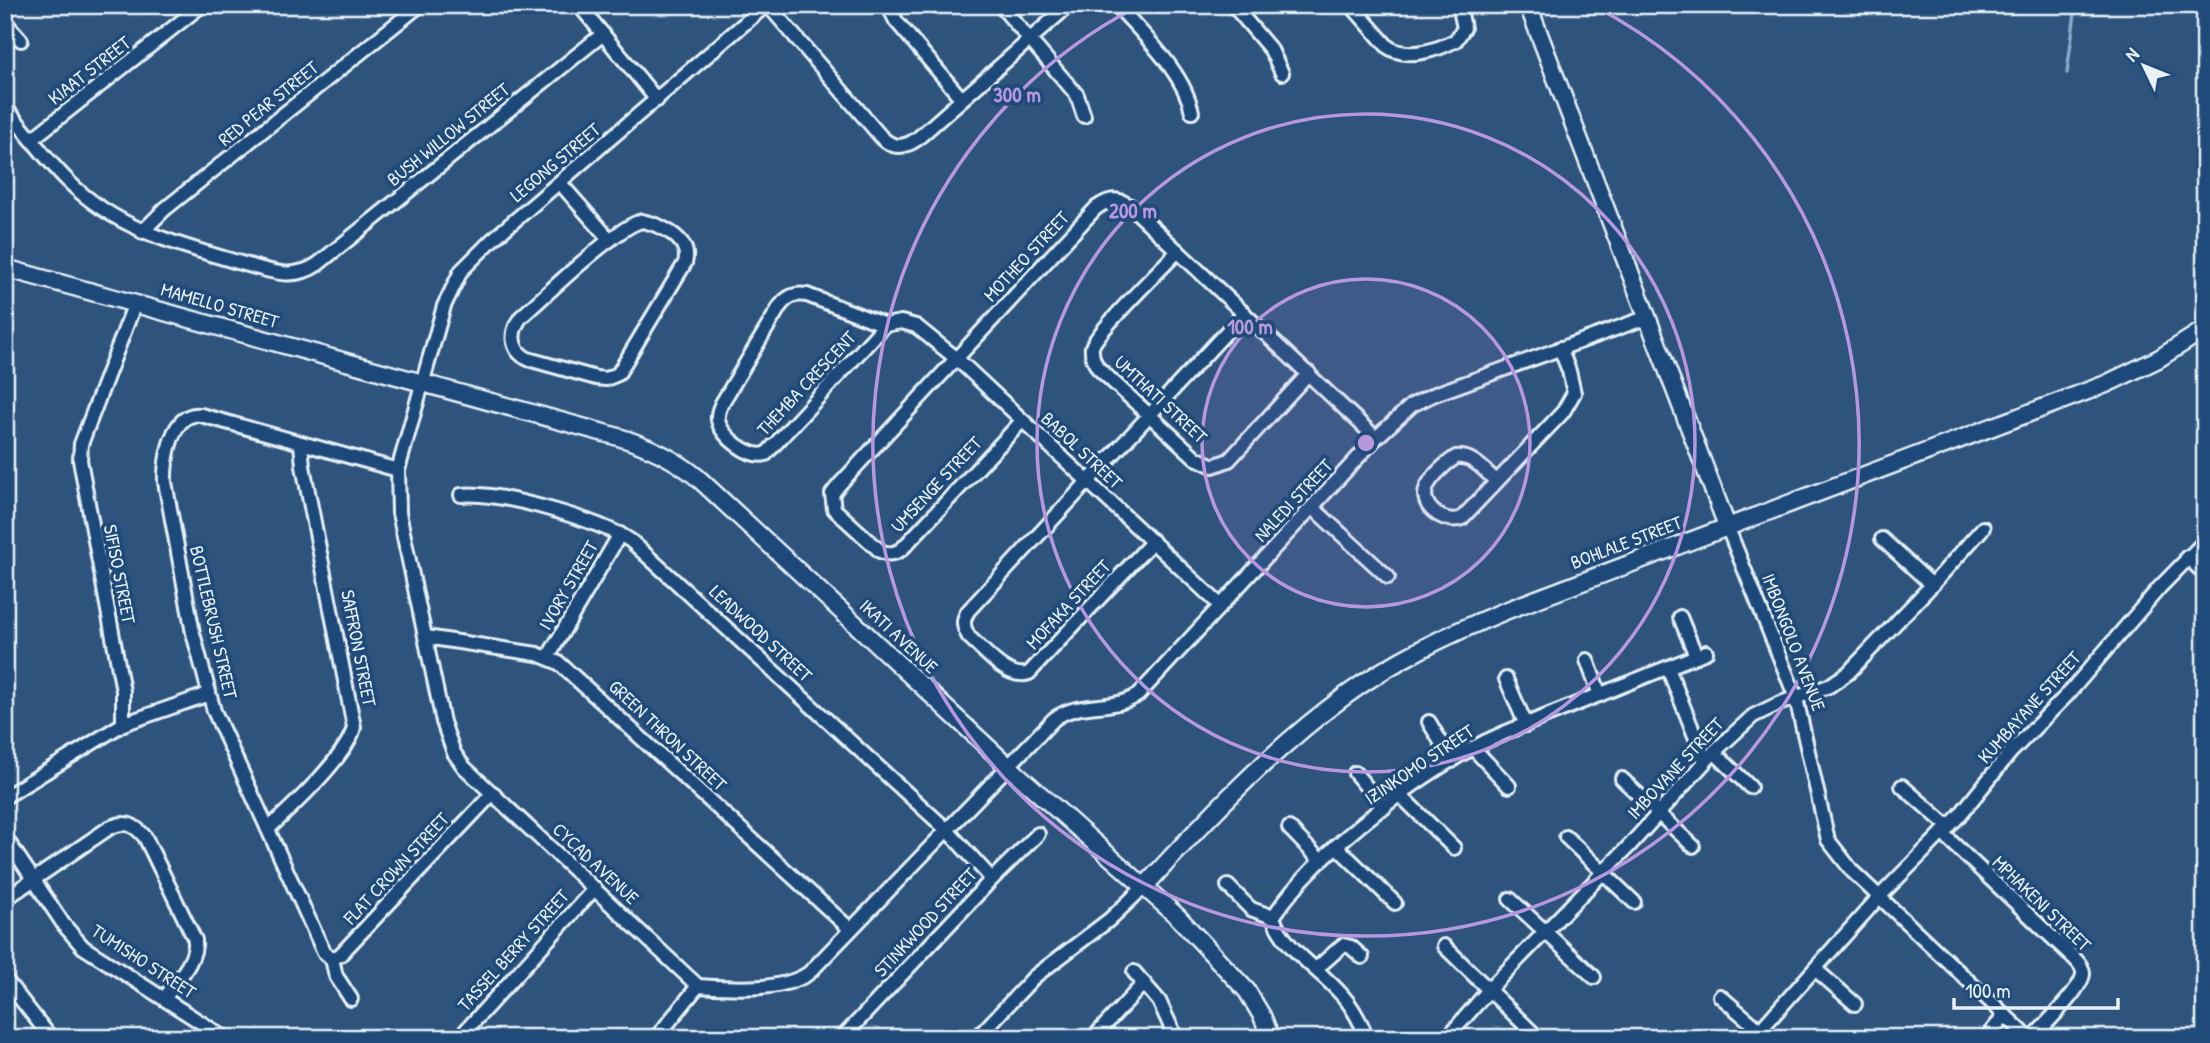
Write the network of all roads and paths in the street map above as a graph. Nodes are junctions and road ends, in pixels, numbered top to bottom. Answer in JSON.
{"nodes":[{"id":1,"x":202,"y":5,"type":"edge"},
{"id":2,"x":420,"y":5,"type":"edge"},
{"id":3,"x":579,"y":5,"type":"edge"},
{"id":4,"x":767,"y":5,"type":"edge"},
{"id":5,"x":888,"y":5,"type":"edge"},
{"id":6,"x":1000,"y":5,"type":"edge"},
{"id":7,"x":1069,"y":5,"type":"edge"},
{"id":8,"x":1117,"y":5,"type":"edge"},
{"id":9,"x":1233,"y":5,"type":"edge"},
{"id":10,"x":1351,"y":5,"type":"edge"},
{"id":11,"x":1459,"y":5,"type":"edge"},
{"id":12,"x":1528,"y":5,"type":"edge"},
{"id":13,"x":5,"y":22,"type":"edge"},
{"id":14,"x":603,"y":34,"type":"junction"},
{"id":15,"x":21,"y":40,"type":"dead end"},
{"id":16,"x":1031,"y":40,"type":"junction"},
{"id":17,"x":1282,"y":73,"type":"dead end"},
{"id":18,"x":961,"y":98,"type":"junction"},
{"id":19,"x":657,"y":100,"type":"junction"},
{"id":20,"x":5,"y":107,"type":"edge"},
{"id":21,"x":1192,"y":112,"type":"dead end"},
{"id":22,"x":1084,"y":116,"type":"dead end"},
{"id":23,"x":32,"y":139,"type":"junction"},
{"id":24,"x":560,"y":183,"type":"junction"},
{"id":25,"x":142,"y":232,"type":"junction"},
{"id":26,"x":610,"y":240,"type":"junction"},
{"id":27,"x":1178,"y":251,"type":"junction"},
{"id":28,"x":5,"y":268,"type":"edge"},
{"id":29,"x":135,"y":303,"type":"junction"},
{"id":30,"x":1244,"y":313,"type":"junction"},
{"id":31,"x":1648,"y":317,"type":"junction"},
{"id":32,"x":2205,"y":318,"type":"edge"},
{"id":33,"x":886,"y":325,"type":"junction"},
{"id":34,"x":916,"y":326,"type":"joint"},
{"id":35,"x":2205,"y":328,"type":"edge"},
{"id":36,"x":2185,"y":340,"type":"junction"},
{"id":37,"x":1560,"y":348,"type":"junction"},
{"id":38,"x":957,"y":359,"type":"junction"},
{"id":39,"x":1308,"y":373,"type":"junction"},
{"id":40,"x":422,"y":384,"type":"junction"},
{"id":41,"x":1150,"y":417,"type":"junction"},
{"id":42,"x":1022,"y":421,"type":"junction"},
{"id":43,"x":1376,"y":438,"type":"junction"},
{"id":44,"x":301,"y":444,"type":"junction"},
{"id":45,"x":398,"y":470,"type":"junction"},
{"id":46,"x":1496,"y":481,"type":"junction"},
{"id":47,"x":1088,"y":482,"type":"junction"},
{"id":48,"x":461,"y":495,"type":"dead end"},
{"id":49,"x":1313,"y":508,"type":"junction"},
{"id":50,"x":1727,"y":526,"type":"junction"},
{"id":51,"x":1983,"y":528,"type":"dead end"},
{"id":52,"x":620,"y":534,"type":"junction"},
{"id":53,"x":1882,"y":539,"type":"dead end"},
{"id":54,"x":1153,"y":541,"type":"junction"},
{"id":55,"x":2205,"y":541,"type":"edge"},
{"id":56,"x":2187,"y":557,"type":"junction"},
{"id":57,"x":2205,"y":574,"type":"edge"},
{"id":58,"x":1388,"y":577,"type":"dead end"},
{"id":59,"x":1932,"y":585,"type":"junction"},
{"id":60,"x":1220,"y":605,"type":"junction"},
{"id":61,"x":1680,"y":617,"type":"dead end"},
{"id":62,"x":426,"y":637,"type":"junction"},
{"id":63,"x":548,"y":657,"type":"junction"},
{"id":64,"x":1587,"y":660,"type":"dead end"},
{"id":65,"x":1668,"y":668,"type":"junction"},
{"id":66,"x":1506,"y":679,"type":"dead end"},
{"id":67,"x":209,"y":694,"type":"junction"},
{"id":68,"x":1600,"y":695,"type":"junction"},
{"id":69,"x":1796,"y":698,"type":"junction"},
{"id":70,"x":1429,"y":722,"type":"dead end"},
{"id":71,"x":123,"y":724,"type":"junction"},
{"id":72,"x":1526,"y":725,"type":"junction"},
{"id":73,"x":1473,"y":748,"type":"junction"},
{"id":74,"x":1709,"y":757,"type":"junction"},
{"id":75,"x":1452,"y":761,"type":"junction"},
{"id":76,"x":1008,"y":766,"type":"junction"},
{"id":77,"x":1355,"y":773,"type":"dead end"},
{"id":78,"x":1622,"y":779,"type":"dead end"},
{"id":79,"x":1509,"y":786,"type":"dead end"},
{"id":80,"x":1902,"y":786,"type":"dead end"},
{"id":81,"x":1750,"y":787,"type":"dead end"},
{"id":82,"x":493,"y":793,"type":"junction"},
{"id":83,"x":1401,"y":796,"type":"junction"},
{"id":84,"x":5,"y":797,"type":"edge"},
{"id":85,"x":1384,"y":808,"type":"junction"},
{"id":86,"x":1659,"y":813,"type":"junction"},
{"id":87,"x":1289,"y":828,"type":"dead end"},
{"id":88,"x":268,"y":829,"type":"junction"},
{"id":89,"x":946,"y":829,"type":"junction"},
{"id":90,"x":1946,"y":830,"type":"junction"},
{"id":91,"x":1038,"y":834,"type":"dead end"},
{"id":92,"x":5,"y":837,"type":"edge"},
{"id":93,"x":1566,"y":837,"type":"dead end"},
{"id":94,"x":1336,"y":846,"type":"junction"},
{"id":95,"x":1693,"y":846,"type":"dead end"},
{"id":96,"x":1454,"y":848,"type":"dead end"},
{"id":97,"x":1321,"y":861,"type":"junction"},
{"id":98,"x":1602,"y":873,"type":"junction"},
{"id":99,"x":34,"y":878,"type":"junction"},
{"id":100,"x":992,"y":879,"type":"junction"},
{"id":101,"x":1228,"y":886,"type":"dead end"},
{"id":102,"x":1144,"y":887,"type":"junction"},
{"id":103,"x":595,"y":888,"type":"junction"},
{"id":104,"x":1880,"y":897,"type":"junction"},
{"id":105,"x":5,"y":899,"type":"edge"},
{"id":106,"x":1510,"y":899,"type":"dead end"},
{"id":107,"x":1633,"y":902,"type":"dead end"},
{"id":108,"x":1395,"y":903,"type":"dead end"},
{"id":109,"x":1272,"y":917,"type":"junction"},
{"id":110,"x":850,"y":929,"type":"junction"},
{"id":111,"x":1546,"y":931,"type":"junction"},
{"id":112,"x":1444,"y":946,"type":"dead end"},
{"id":113,"x":328,"y":956,"type":"junction"},
{"id":114,"x":1362,"y":957,"type":"dead end"},
{"id":115,"x":1316,"y":969,"type":"junction"},
{"id":116,"x":1815,"y":969,"type":"junction"},
{"id":117,"x":1134,"y":972,"type":"dead end"},
{"id":118,"x":1594,"y":977,"type":"dead end"},
{"id":119,"x":5,"y":979,"type":"edge"},
{"id":120,"x":1144,"y":983,"type":"junction"},
{"id":121,"x":698,"y":986,"type":"junction"},
{"id":122,"x":1488,"y":990,"type":"junction"},
{"id":123,"x":1720,"y":996,"type":"dead end"},
{"id":124,"x":165,"y":998,"type":"junction"},
{"id":125,"x":351,"y":999,"type":"dead end"},
{"id":126,"x":1855,"y":1004,"type":"dead end"},
{"id":127,"x":2005,"y":1015,"type":"junction"},
{"id":128,"x":1535,"y":1035,"type":"dead end"},
{"id":129,"x":1760,"y":1035,"type":"edge"},
{"id":130,"x":51,"y":1038,"type":"edge"},
{"id":131,"x":225,"y":1038,"type":"edge"},
{"id":132,"x":458,"y":1038,"type":"edge"},
{"id":133,"x":656,"y":1038,"type":"edge"},
{"id":134,"x":842,"y":1038,"type":"edge"},
{"id":135,"x":977,"y":1038,"type":"edge"},
{"id":136,"x":1093,"y":1038,"type":"edge"},
{"id":137,"x":1177,"y":1038,"type":"edge"},
{"id":138,"x":1271,"y":1038,"type":"edge"},
{"id":139,"x":1367,"y":1038,"type":"edge"},
{"id":140,"x":1447,"y":1038,"type":"edge"},
{"id":141,"x":1986,"y":1038,"type":"edge"},
{"id":142,"x":2031,"y":1038,"type":"edge"}],
"edges":[{"from":1,"to":23,"type":"street","name":"KIAAT STREET"},
{"from":2,"to":25,"type":"street","name":"RED PEAR STREET"},
{"from":3,"to":14,"type":"street"},
{"from":4,"to":18,"type":"street"},
{"from":4,"to":19,"type":"street","name":"LEGONG STREET"},
{"from":5,"to":18,"type":"street"},
{"from":6,"to":16,"type":"street"},
{"from":7,"to":16,"type":"street"},
{"from":8,"to":21,"type":"street"},
{"from":9,"to":17,"type":"street"},
{"from":10,"to":11,"type":"street"},
{"from":12,"to":31,"type":"street"},
{"from":13,"to":15,"type":"street"},
{"from":14,"to":19,"type":"street"},
{"from":14,"to":25,"type":"street","name":"BUSH WILLOW STREET"},
{"from":16,"to":18,"type":"street"},
{"from":16,"to":22,"type":"street"},
{"from":19,"to":24,"type":"street","name":"LEGONG STREET"},
{"from":20,"to":23,"type":"street"},
{"from":23,"to":25,"type":"street"},
{"from":24,"to":26,"type":"street"},
{"from":24,"to":40,"type":"street","name":"LEGONG STREET"},
{"from":26,"to":26,"type":"street"},
{"from":27,"to":30,"type":"street","name":"MOTHEO STREET"},
{"from":27,"to":38,"type":"street","name":"MOTHEO STREET"},
{"from":27,"to":41,"type":"street","name":"UMTHATI STREET"},
{"from":28,"to":29,"type":"street","name":"MAMELLO STREET"},
{"from":29,"to":40,"type":"street","name":"MAMELLO STREET"},
{"from":29,"to":71,"type":"street","name":"SIFISO STREET"},
{"from":30,"to":39,"type":"street","name":"MOTHEO STREET"},
{"from":30,"to":41,"type":"street"},
{"from":31,"to":37,"type":"street","name":"NALEDI STREET"},
{"from":31,"to":50,"type":"street","name":"IMBONGOLO AVENUE"},
{"from":32,"to":36,"type":"street","name":"BOHLALE STREET"},
{"from":33,"to":33,"type":"street","name":"THEMBA CRESCENT"},
{"from":33,"to":34,"type":"street","name":"THEMBA CRESCENT"},
{"from":34,"to":38,"type":"street","name":"BABOL STREET"},
{"from":35,"to":36,"type":"street","name":"BOHLALE STREET"},
{"from":36,"to":50,"type":"street","name":"BOHLALE STREET"},
{"from":37,"to":43,"type":"street","name":"NALEDI STREET"},
{"from":37,"to":46,"type":"street"},
{"from":38,"to":42,"type":"street","name":"BABOL STREET"},
{"from":38,"to":42,"type":"street","name":"UMSENGE STREET"},
{"from":39,"to":41,"type":"street","name":"UMTHATI STREET"},
{"from":39,"to":43,"type":"street","name":"MOTHEO STREET"},
{"from":40,"to":45,"type":"street","name":"CYCAD AVENUE"},
{"from":40,"to":76,"type":"street","name":"IKATI AVENUE"},
{"from":41,"to":47,"type":"street"},
{"from":42,"to":47,"type":"street","name":"BABOL STREET"},
{"from":43,"to":49,"type":"street","name":"NALEDI STREET"},
{"from":44,"to":45,"type":"street"},
{"from":44,"to":67,"type":"street","name":"BOTTLEBRUSH STREET"},
{"from":44,"to":88,"type":"street","name":"SAFFRON STREET"},
{"from":45,"to":62,"type":"street","name":"CYCAD AVENUE"},
{"from":46,"to":46,"type":"street"},
{"from":47,"to":54,"type":"street","name":"BABOL STREET"},
{"from":47,"to":54,"type":"street","name":"MOFAKA STREET"},
{"from":48,"to":52,"type":"street","name":"LEADWOOD STREET"},
{"from":49,"to":58,"type":"street"},
{"from":49,"to":60,"type":"street","name":"NALEDI STREET"},
{"from":50,"to":69,"type":"street","name":"IMBONGOLO AVENUE"},
{"from":50,"to":102,"type":"street","name":"BOHLALE STREET"},
{"from":51,"to":59,"type":"street","name":"IMBOVANE STREET"},
{"from":52,"to":63,"type":"street","name":"IVORY STREET"},
{"from":52,"to":89,"type":"street","name":"LEADWOOD STREET"},
{"from":53,"to":59,"type":"street"},
{"from":54,"to":60,"type":"street","name":"BABOL STREET"},
{"from":55,"to":56,"type":"street","name":"KUMBAYANE STREET"},
{"from":56,"to":57,"type":"street"},
{"from":56,"to":90,"type":"street","name":"KUMBAYANE STREET"},
{"from":59,"to":69,"type":"street","name":"IMBOVANE STREET"},
{"from":60,"to":76,"type":"street","name":"NALEDI STREET"},
{"from":61,"to":65,"type":"street","name":"IZINKOMO STREET"},
{"from":62,"to":63,"type":"street","name":"GREEN THRON STREET"},
{"from":62,"to":82,"type":"street","name":"CYCAD AVENUE"},
{"from":63,"to":110,"type":"street","name":"GREEN THRON STREET"},
{"from":64,"to":68,"type":"street"},
{"from":65,"to":68,"type":"street","name":"IZINKOMO STREET"},
{"from":65,"to":74,"type":"street"},
{"from":66,"to":72,"type":"street"},
{"from":67,"to":71,"type":"street"},
{"from":67,"to":88,"type":"street","name":"BOTTLEBRUSH STREET"},
{"from":68,"to":72,"type":"street","name":"IZINKOMO STREET"},
{"from":69,"to":74,"type":"street","name":"IMBOVANE STREET"},
{"from":69,"to":104,"type":"street","name":"IMBONGOLO AVENUE"},
{"from":70,"to":75,"type":"street"},
{"from":71,"to":84,"type":"street"},
{"from":72,"to":73,"type":"street","name":"IZINKOMO STREET"},
{"from":73,"to":75,"type":"street","name":"IZINKOMO STREET"},
{"from":73,"to":79,"type":"street"},
{"from":74,"to":81,"type":"street"},
{"from":74,"to":86,"type":"street","name":"IMBOVANE STREET"},
{"from":75,"to":83,"type":"street","name":"IZINKOMO STREET"},
{"from":76,"to":89,"type":"street"},
{"from":76,"to":102,"type":"street","name":"IKATI AVENUE"},
{"from":77,"to":85,"type":"street"},
{"from":78,"to":86,"type":"street"},
{"from":80,"to":90,"type":"street"},
{"from":82,"to":103,"type":"street","name":"CYCAD AVENUE"},
{"from":82,"to":113,"type":"street","name":"FLAT CROWN STREET"},
{"from":83,"to":85,"type":"street","name":"IZINKOMO STREET"},
{"from":83,"to":96,"type":"street"},
{"from":85,"to":94,"type":"street","name":"IZINKOMO STREET"},
{"from":86,"to":95,"type":"street"},
{"from":86,"to":98,"type":"street","name":"IMBOVANE STREET"},
{"from":87,"to":97,"type":"street"},
{"from":88,"to":113,"type":"street","name":"BOTTLEBRUSH STREET"},
{"from":89,"to":100,"type":"street","name":"LEADWOOD STREET"},
{"from":89,"to":110,"type":"street"},
{"from":90,"to":104,"type":"street","name":"KUMBAYANE STREET"},
{"from":90,"to":142,"type":"street","name":"MPHAKENI STREET"},
{"from":91,"to":100,"type":"street","name":"STINKWOOD STREET"},
{"from":92,"to":99,"type":"street","name":"TUMISHO STREET"},
{"from":93,"to":98,"type":"street"},
{"from":94,"to":97,"type":"street","name":"IZINKOMO STREET"},
{"from":94,"to":108,"type":"street"},
{"from":97,"to":109,"type":"street","name":"IZINKOMO STREET"},
{"from":98,"to":107,"type":"street"},
{"from":98,"to":111,"type":"street","name":"IMBOVANE STREET"},
{"from":99,"to":105,"type":"street"},
{"from":99,"to":124,"type":"street","name":"TUMISHO STREET"},
{"from":99,"to":124,"type":"street"},
{"from":100,"to":134,"type":"street","name":"STINKWOOD STREET"},
{"from":101,"to":109,"type":"street"},
{"from":102,"to":135,"type":"street"},
{"from":102,"to":138,"type":"street","name":"IKATI AVENUE"},
{"from":103,"to":121,"type":"street","name":"CYCAD AVENUE"},
{"from":103,"to":132,"type":"street","name":"TASSEL BERRY STREET"},
{"from":104,"to":116,"type":"street","name":"KUMBAYANE STREET"},
{"from":104,"to":127,"type":"street","name":"IMBONGOLO AVENUE"},
{"from":106,"to":111,"type":"street"},
{"from":109,"to":115,"type":"street"},
{"from":110,"to":121,"type":"street"},
{"from":111,"to":118,"type":"street"},
{"from":111,"to":122,"type":"street","name":"IMBOVANE STREET"},
{"from":112,"to":122,"type":"street"},
{"from":113,"to":125,"type":"street","name":"BOTTLEBRUSH STREET"},
{"from":114,"to":115,"type":"street"},
{"from":115,"to":139,"type":"street"},
{"from":116,"to":126,"type":"street"},
{"from":116,"to":129,"type":"street","name":"KUMBAYANE STREET"},
{"from":117,"to":120,"type":"street"},
{"from":119,"to":130,"type":"street"},
{"from":120,"to":136,"type":"street"},
{"from":120,"to":137,"type":"street"},
{"from":121,"to":133,"type":"street"},
{"from":122,"to":128,"type":"street"},
{"from":122,"to":140,"type":"street","name":"IMBOVANE STREET"},
{"from":123,"to":129,"type":"street"},
{"from":124,"to":131,"type":"street","name":"TUMISHO STREET"},
{"from":127,"to":141,"type":"street"},
{"from":127,"to":142,"type":"street","name":"IMBONGOLO AVENUE"}]}
